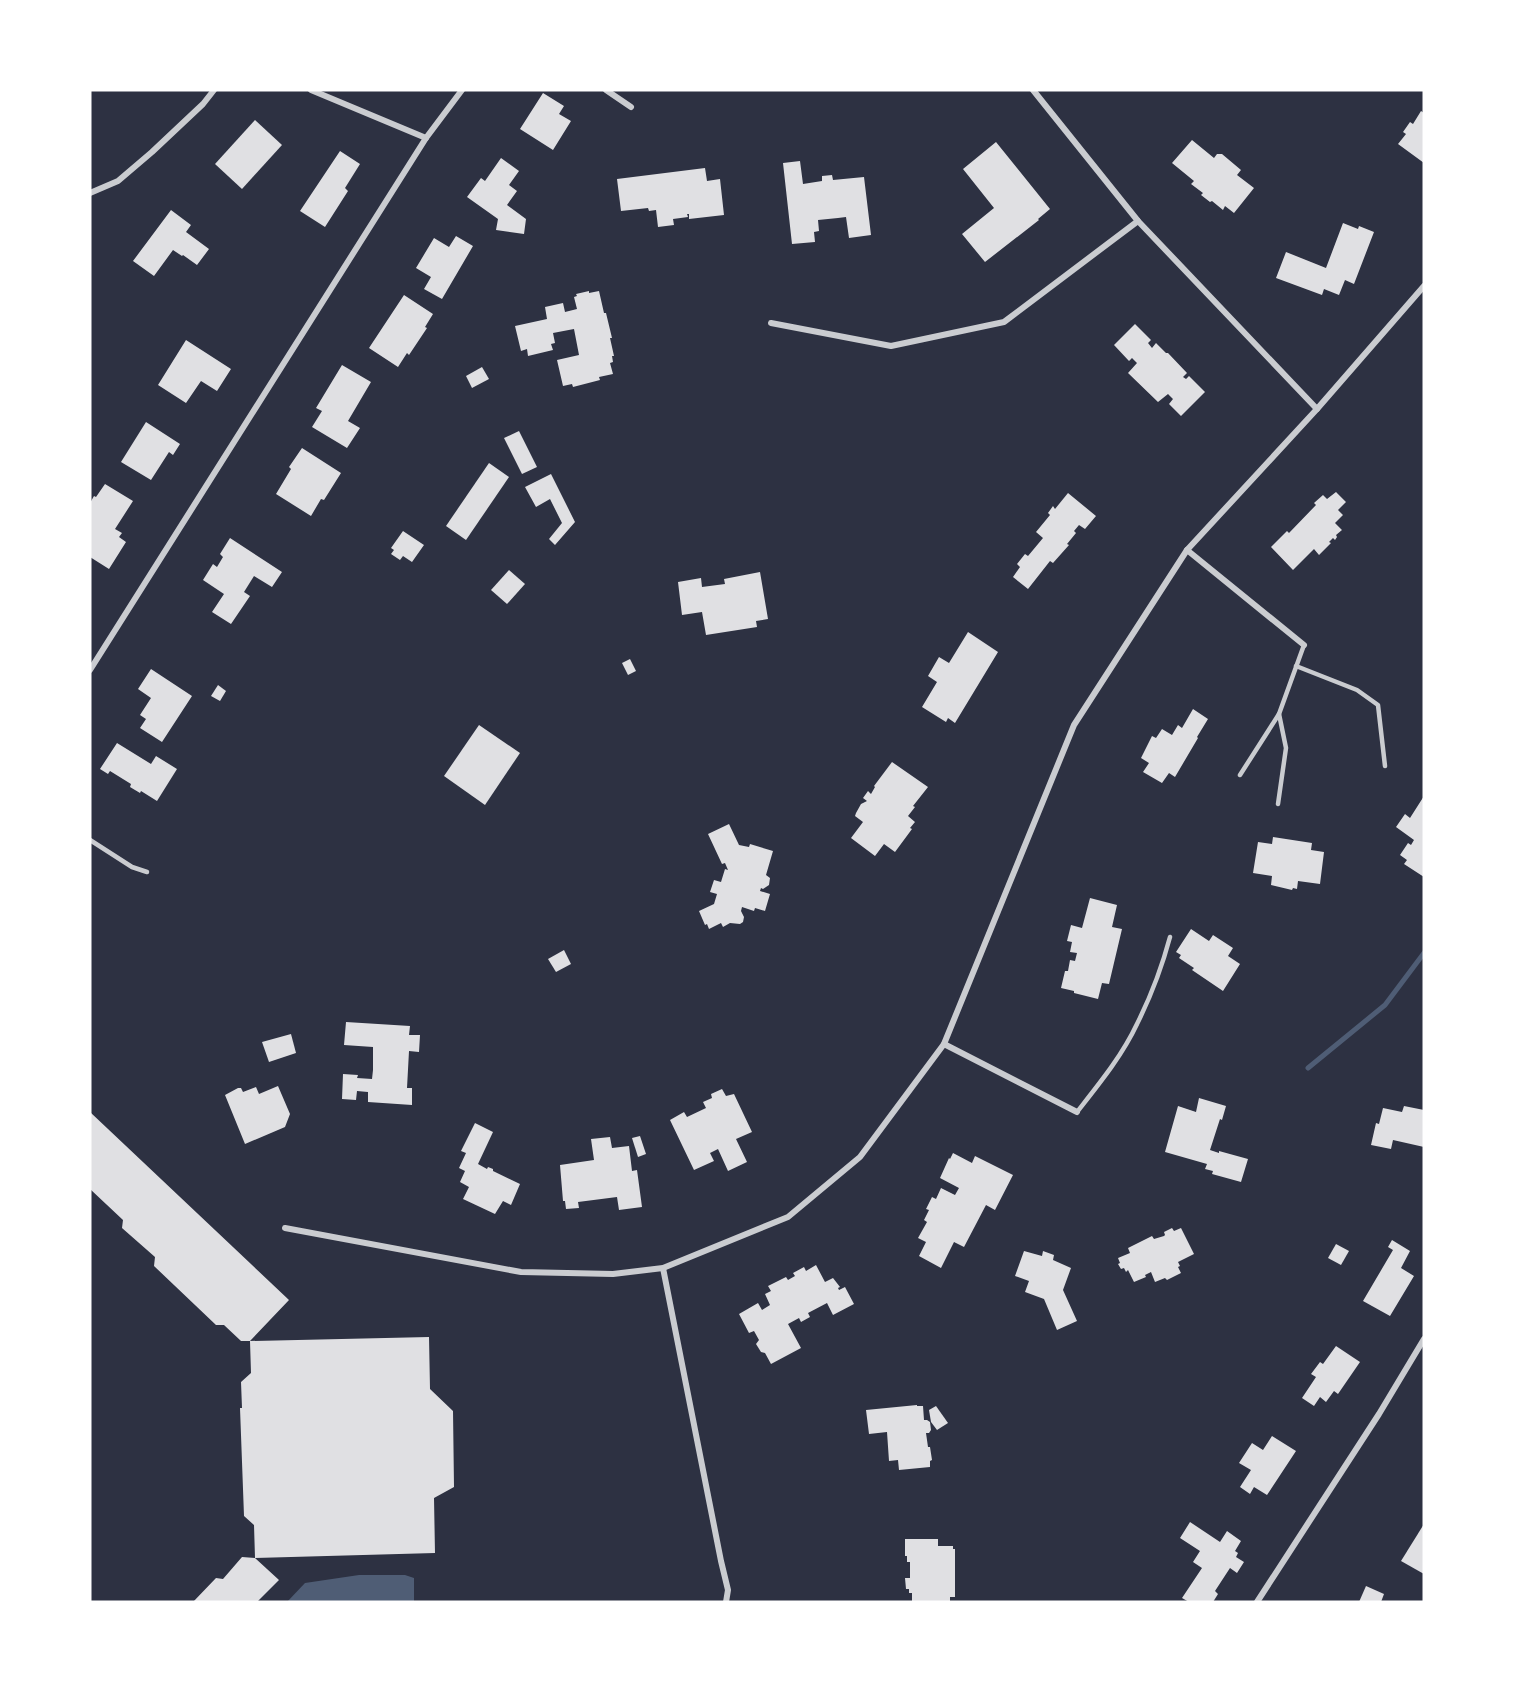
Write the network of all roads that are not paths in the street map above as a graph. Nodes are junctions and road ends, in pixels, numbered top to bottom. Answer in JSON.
{"nodes":[{"id":1,"x":214,"y":90,"type":"edge"},
{"id":2,"x":311,"y":90,"type":"edge"},
{"id":3,"x":462,"y":90,"type":"edge"},
{"id":4,"x":606,"y":90,"type":"edge"},
{"id":5,"x":1033,"y":90,"type":"edge"},
{"id":6,"x":632,"y":107,"type":"dead end"},
{"id":7,"x":426,"y":138,"type":"junction"},
{"id":8,"x":90,"y":193,"type":"edge"},
{"id":9,"x":1138,"y":221,"type":"junction"},
{"id":10,"x":1424,"y":286,"type":"edge"},
{"id":11,"x":771,"y":323,"type":"dead end"},
{"id":12,"x":1317,"y":409,"type":"junction"},
{"id":13,"x":1187,"y":550,"type":"junction"},
{"id":14,"x":1304,"y":645,"type":"joint"},
{"id":15,"x":1296,"y":666,"type":"junction"},
{"id":16,"x":90,"y":670,"type":"edge"},
{"id":17,"x":1279,"y":714,"type":"junction"},
{"id":18,"x":1385,"y":766,"type":"dead end"},
{"id":19,"x":1240,"y":775,"type":"dead end"},
{"id":20,"x":1278,"y":804,"type":"dead end"},
{"id":21,"x":90,"y":840,"type":"edge"},
{"id":22,"x":147,"y":872,"type":"dead end"},
{"id":23,"x":1170,"y":937,"type":"dead end"},
{"id":24,"x":944,"y":1044,"type":"junction"},
{"id":25,"x":1077,"y":1113,"type":"joint"},
{"id":26,"x":285,"y":1228,"type":"dead end"},
{"id":27,"x":663,"y":1268,"type":"junction"},
{"id":28,"x":1424,"y":1339,"type":"edge"},
{"id":29,"x":726,"y":1602,"type":"edge"},
{"id":30,"x":1257,"y":1602,"type":"edge"}],
"edges":[{"from":1,"to":8,"type":"street"},
{"from":2,"to":7,"type":"street"},
{"from":3,"to":7,"type":"street"},
{"from":4,"to":6,"type":"street"},
{"from":5,"to":9,"type":"street"},
{"from":7,"to":16,"type":"street"},
{"from":9,"to":11,"type":"street"},
{"from":9,"to":12,"type":"street"},
{"from":10,"to":12,"type":"street"},
{"from":12,"to":13,"type":"street"},
{"from":13,"to":14,"type":"street"},
{"from":13,"to":24,"type":"street"},
{"from":14,"to":15,"type":"lane"},
{"from":15,"to":17,"type":"lane"},
{"from":15,"to":18,"type":"lane"},
{"from":17,"to":19,"type":"lane"},
{"from":17,"to":20,"type":"lane"},
{"from":21,"to":22,"type":"lane"},
{"from":23,"to":25,"type":"lane"},
{"from":24,"to":25,"type":"street"},
{"from":24,"to":27,"type":"street"},
{"from":26,"to":27,"type":"street"},
{"from":27,"to":29,"type":"street"},
{"from":28,"to":30,"type":"street"}]}
